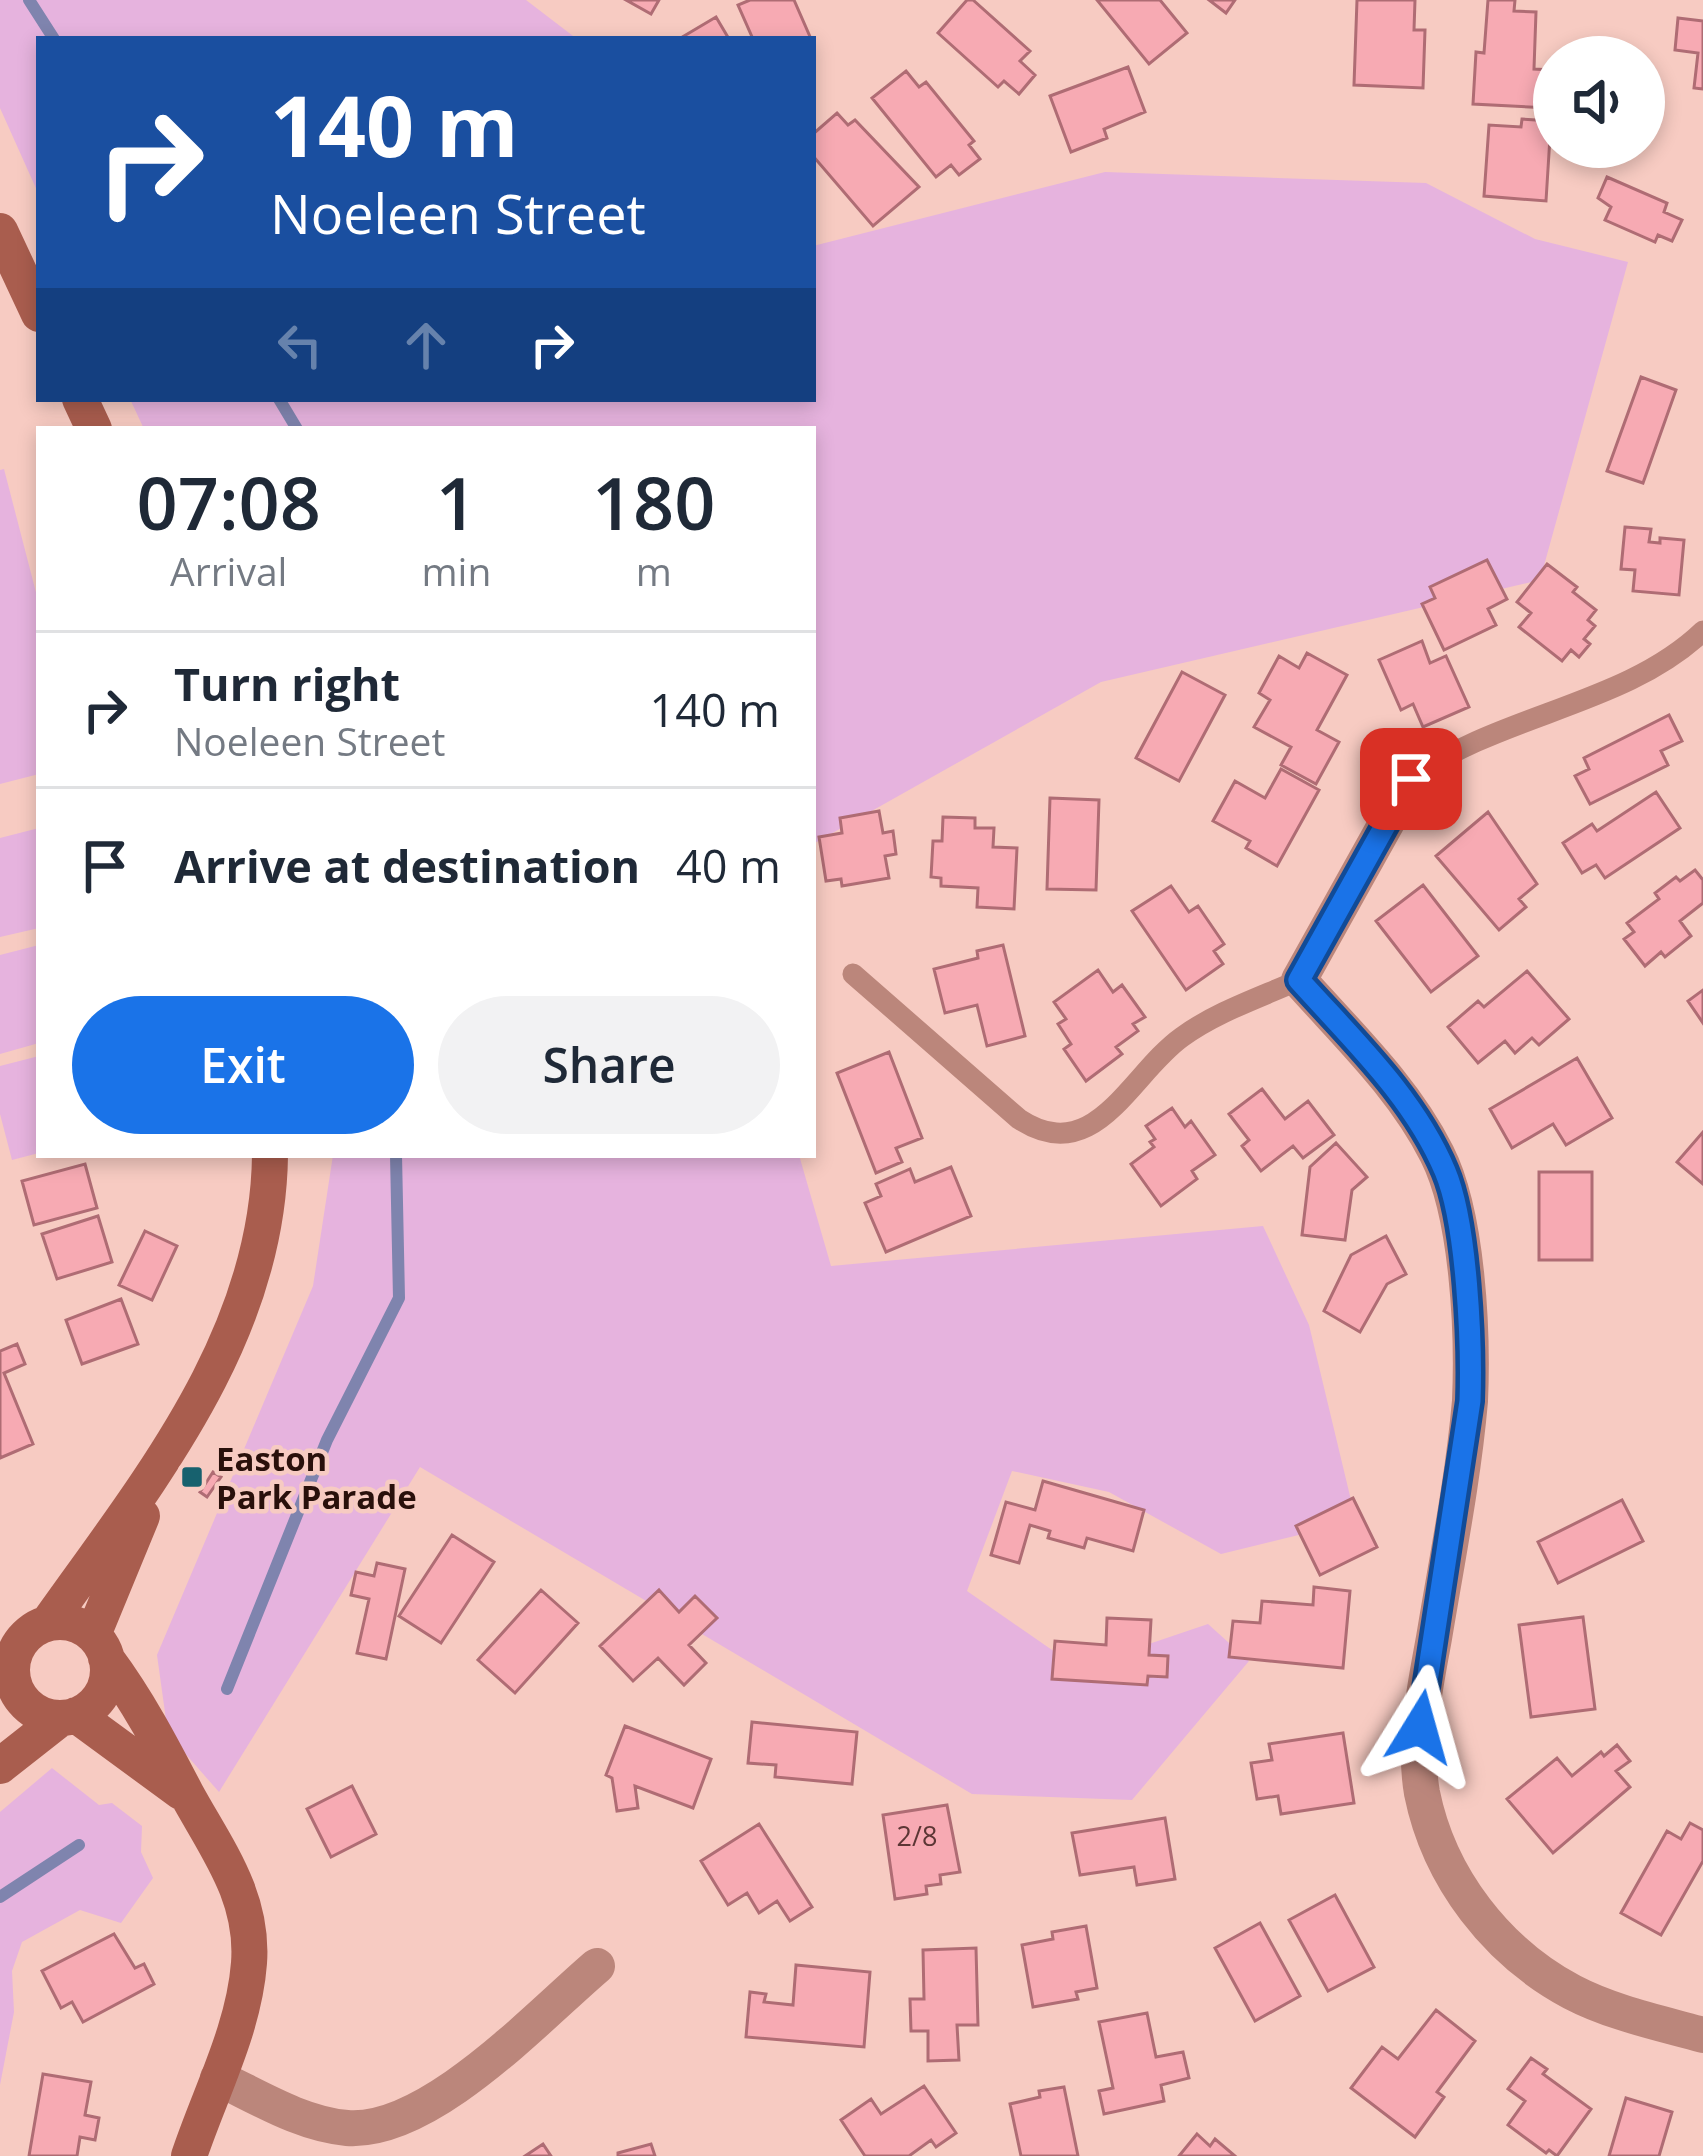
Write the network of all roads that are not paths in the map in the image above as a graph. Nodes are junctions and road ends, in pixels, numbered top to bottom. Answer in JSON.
{"nodes":[{"id":1,"x":0,"y":231,"type":"edge"},
{"id":2,"x":36,"y":308,"type":"edge"},
{"id":3,"x":1703,"y":632,"type":"edge"},
{"id":4,"x":1411,"y":779,"type":"joint"},
{"id":5,"x":853,"y":974,"type":"dead end"},
{"id":6,"x":1299,"y":980,"type":"junction"},
{"id":7,"x":271,"y":1158,"type":"edge"},
{"id":8,"x":166,"y":1457,"type":"junction"},
{"id":9,"x":48,"y":1623,"type":"junction"},
{"id":10,"x":100,"y":1646,"type":"junction"},
{"id":11,"x":6,"y":1684,"type":"edge"},
{"id":12,"x":68,"y":1716,"type":"junction"},
{"id":13,"x":0,"y":1766,"type":"edge"},
{"id":14,"x":189,"y":1798,"type":"junction"},
{"id":15,"x":597,"y":1966,"type":"dead end"},
{"id":16,"x":1703,"y":2035,"type":"edge"},
{"id":17,"x":218,"y":2078,"type":"junction"},
{"id":18,"x":189,"y":2156,"type":"edge"}],
"edges":[{"from":1,"to":2,"type":"main road"},
{"from":3,"to":4,"type":"lane"},
{"from":4,"to":6,"type":"street"},
{"from":5,"to":6,"type":"lane"},
{"from":6,"to":16,"type":"street"},
{"from":7,"to":8,"type":"main road"},
{"from":8,"to":9,"type":"main road"},
{"from":8,"to":10,"type":"main road"},
{"from":9,"to":10,"type":"main road"},
{"from":9,"to":11,"type":"main road"},
{"from":10,"to":12,"type":"main road"},
{"from":10,"to":14,"type":"main road"},
{"from":11,"to":12,"type":"main road"},
{"from":12,"to":13,"type":"main road"},
{"from":12,"to":14,"type":"main road"},
{"from":14,"to":17,"type":"main road"},
{"from":15,"to":17,"type":"street"},
{"from":17,"to":18,"type":"main road"}]}
